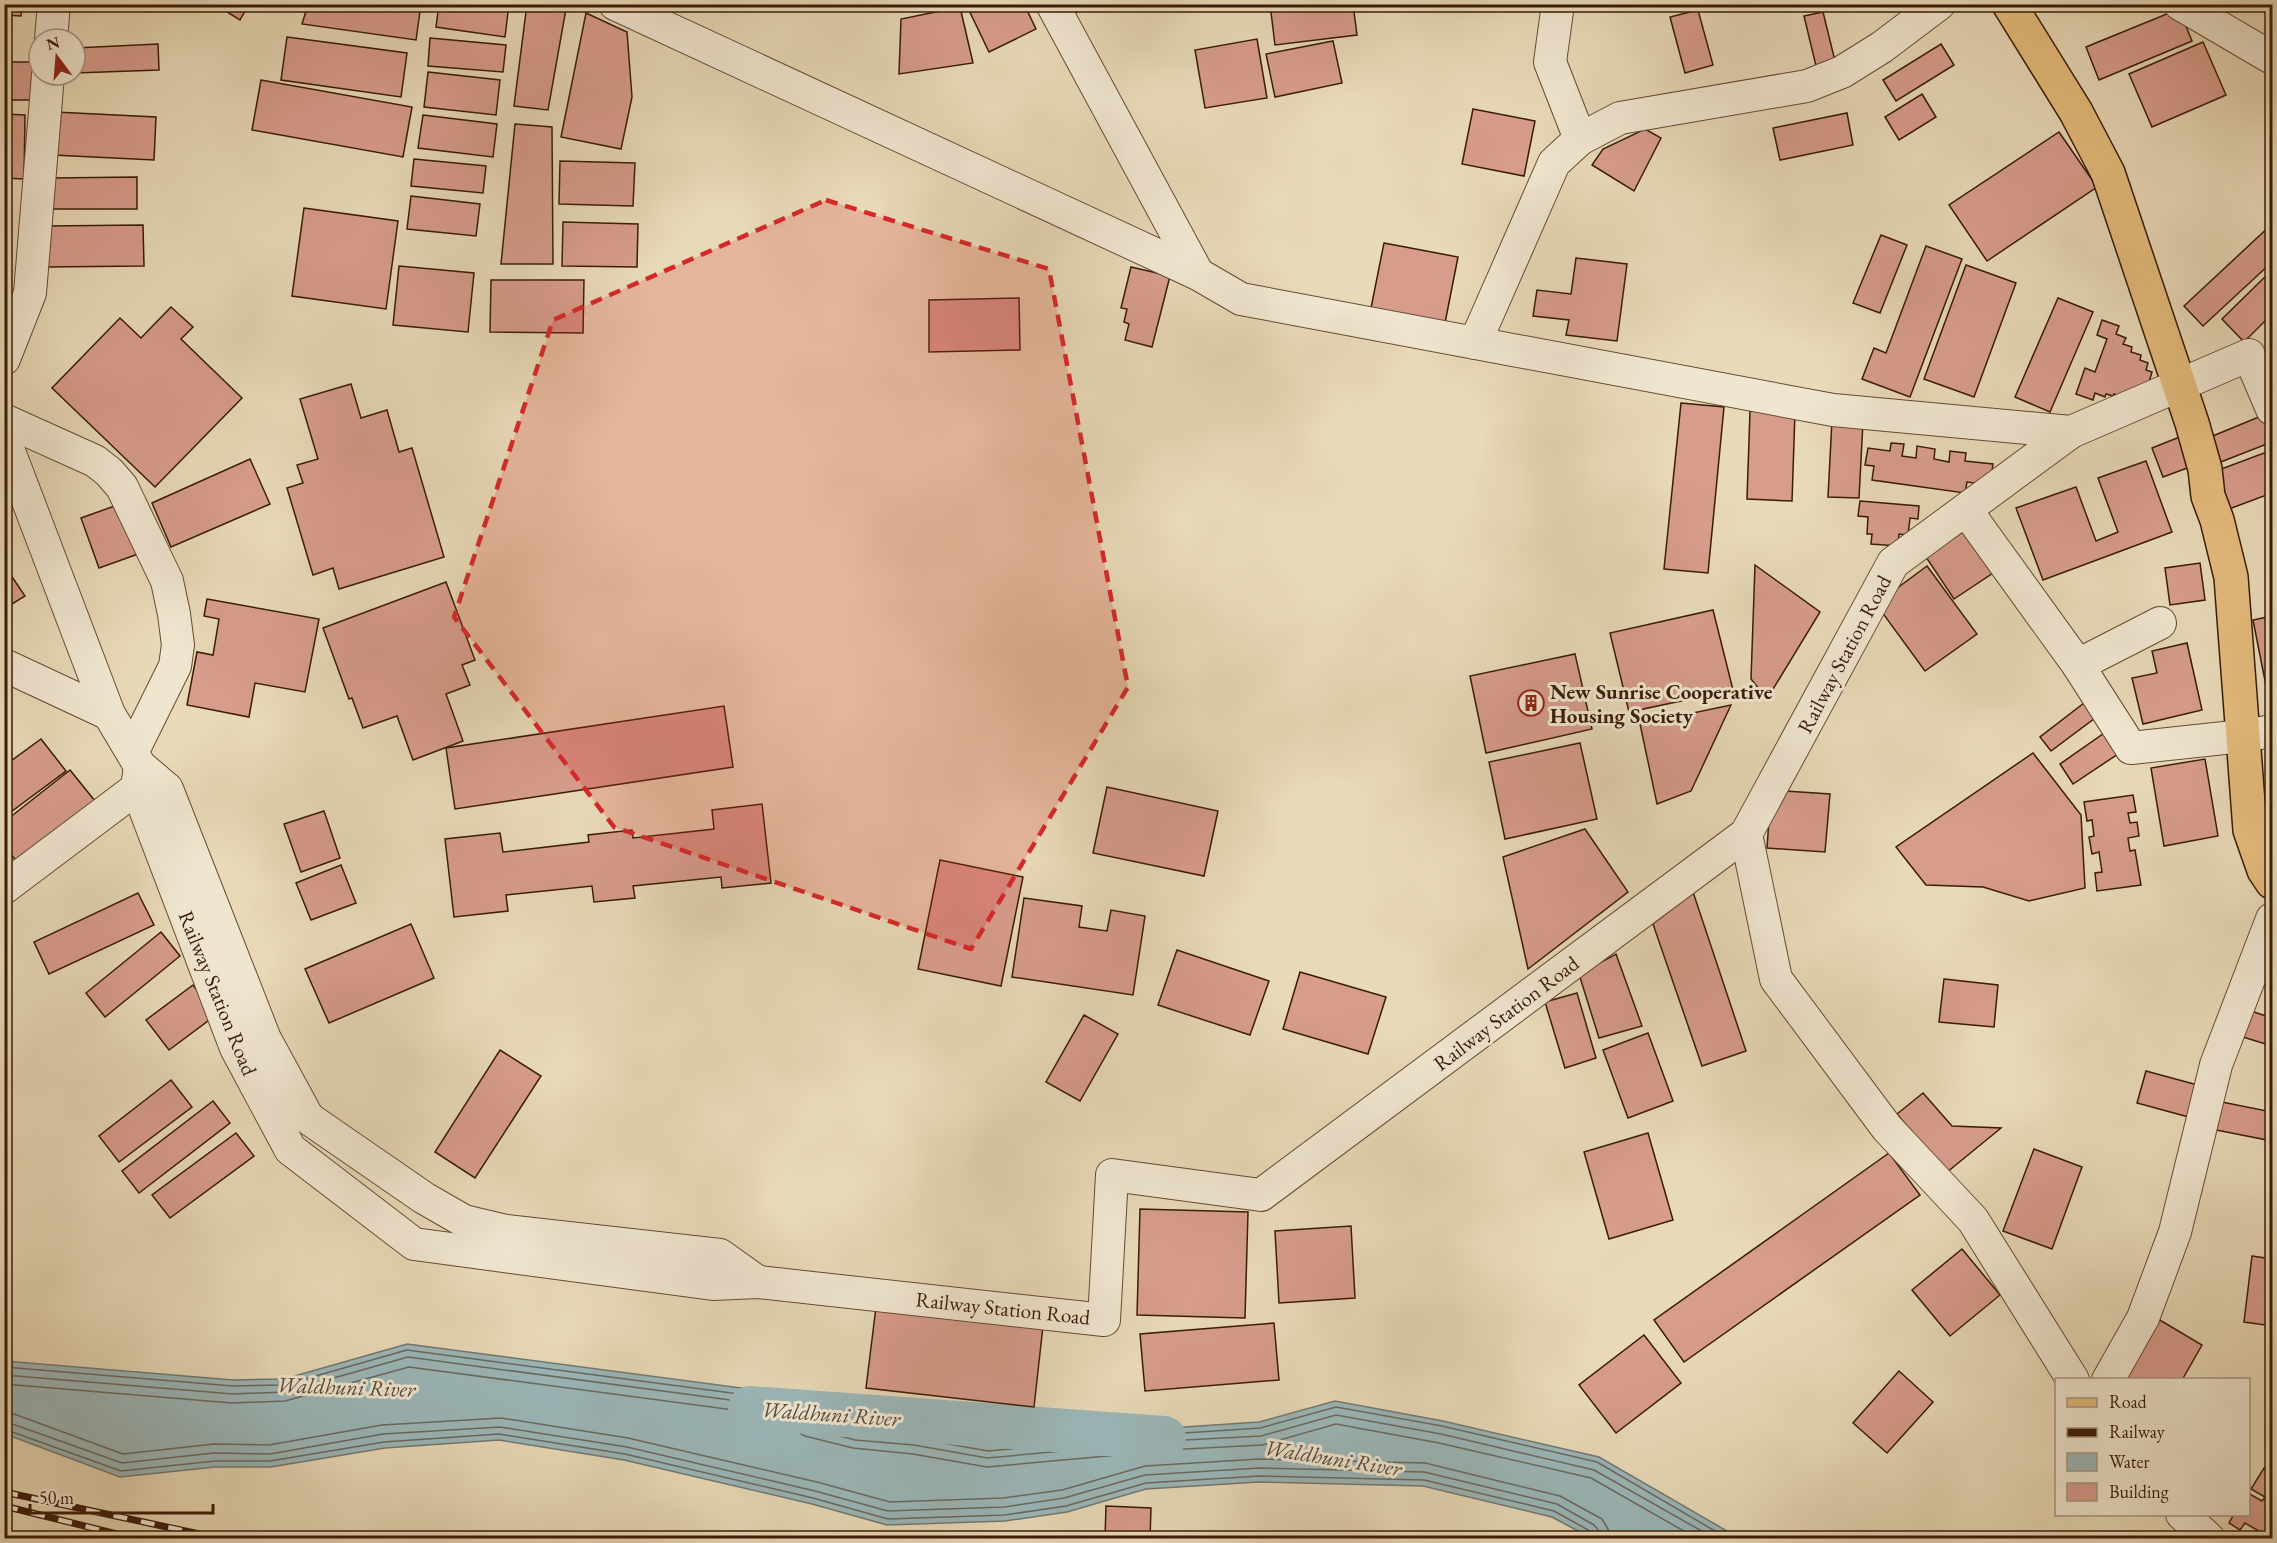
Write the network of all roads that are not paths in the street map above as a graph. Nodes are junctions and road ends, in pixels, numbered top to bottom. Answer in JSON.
{"nodes":[{"id":1,"x":54,"y":4,"type":"edge"},
{"id":2,"x":615,"y":4,"type":"edge"},
{"id":3,"x":1052,"y":4,"type":"edge"},
{"id":4,"x":1558,"y":4,"type":"edge"},
{"id":5,"x":1939,"y":4,"type":"edge"},
{"id":6,"x":2009,"y":4,"type":"edge"},
{"id":7,"x":2180,"y":4,"type":"edge"},
{"id":8,"x":52,"y":27,"type":"edge"},
{"id":9,"x":2272,"y":58,"type":"edge"},
{"id":10,"x":47,"y":87,"type":"edge"},
{"id":11,"x":1580,"y":139,"type":"junction"},
{"id":12,"x":1198,"y":274,"type":"junction"},
{"id":13,"x":1475,"y":343,"type":"junction"},
{"id":14,"x":4,"y":359,"type":"edge"},
{"id":15,"x":2181,"y":385,"type":"junction"},
{"id":16,"x":2272,"y":409,"type":"edge"},
{"id":17,"x":4,"y":420,"type":"edge"},
{"id":18,"x":2071,"y":432,"type":"junction"},
{"id":19,"x":4,"y":438,"type":"edge"},
{"id":20,"x":1965,"y":510,"type":"junction"},
{"id":21,"x":2160,"y":623,"type":"dead end"},
{"id":22,"x":2078,"y":665,"type":"junction"},
{"id":23,"x":4,"y":666,"type":"edge"},
{"id":24,"x":109,"y":714,"type":"junction"},
{"id":25,"x":2258,"y":733,"type":"edge"},
{"id":26,"x":142,"y":771,"type":"junction"},
{"id":27,"x":1746,"y":834,"type":"junction"},
{"id":28,"x":2272,"y":882,"type":"edge"},
{"id":29,"x":4,"y":888,"type":"edge"},
{"id":30,"x":2272,"y":919,"type":"edge"},
{"id":31,"x":758,"y":1282,"type":"junction"},
{"id":32,"x":2072,"y":1378,"type":"edge"},
{"id":33,"x":2109,"y":1378,"type":"edge"},
{"id":34,"x":2183,"y":1516,"type":"edge"},
{"id":35,"x":2208,"y":1539,"type":"edge"}],
"edges":[{"from":1,"to":8,"type":"street"},
{"from":2,"to":12,"type":"street"},
{"from":3,"to":12,"type":"street"},
{"from":4,"to":11,"type":"street"},
{"from":5,"to":11,"type":"street"},
{"from":6,"to":15,"type":"main road"},
{"from":7,"to":9,"type":"street"},
{"from":10,"to":14,"type":"street"},
{"from":11,"to":13,"type":"street"},
{"from":12,"to":13,"type":"street"},
{"from":13,"to":18,"type":"street"},
{"from":15,"to":16,"type":"street","name":"Railway Station Road"},
{"from":15,"to":18,"type":"street","name":"Railway Station Road"},
{"from":15,"to":25,"type":"main road"},
{"from":17,"to":26,"type":"street"},
{"from":18,"to":20,"type":"street","name":"Railway Station Road"},
{"from":19,"to":24,"type":"street","name":"Railway Station Road"},
{"from":20,"to":22,"type":"street"},
{"from":20,"to":27,"type":"street","name":"Railway Station Road"},
{"from":21,"to":22,"type":"street"},
{"from":22,"to":25,"type":"street"},
{"from":23,"to":24,"type":"street"},
{"from":24,"to":26,"type":"street","name":"Railway Station Road"},
{"from":25,"to":28,"type":"main road"},
{"from":26,"to":29,"type":"street"},
{"from":26,"to":31,"type":"street","name":"Railway Station Road"},
{"from":26,"to":31,"type":"street","name":"Railway Station Road"},
{"from":27,"to":31,"type":"street","name":"Railway Station Road"},
{"from":27,"to":32,"type":"street"},
{"from":30,"to":33,"type":"street"},
{"from":34,"to":35,"type":"street"}]}
